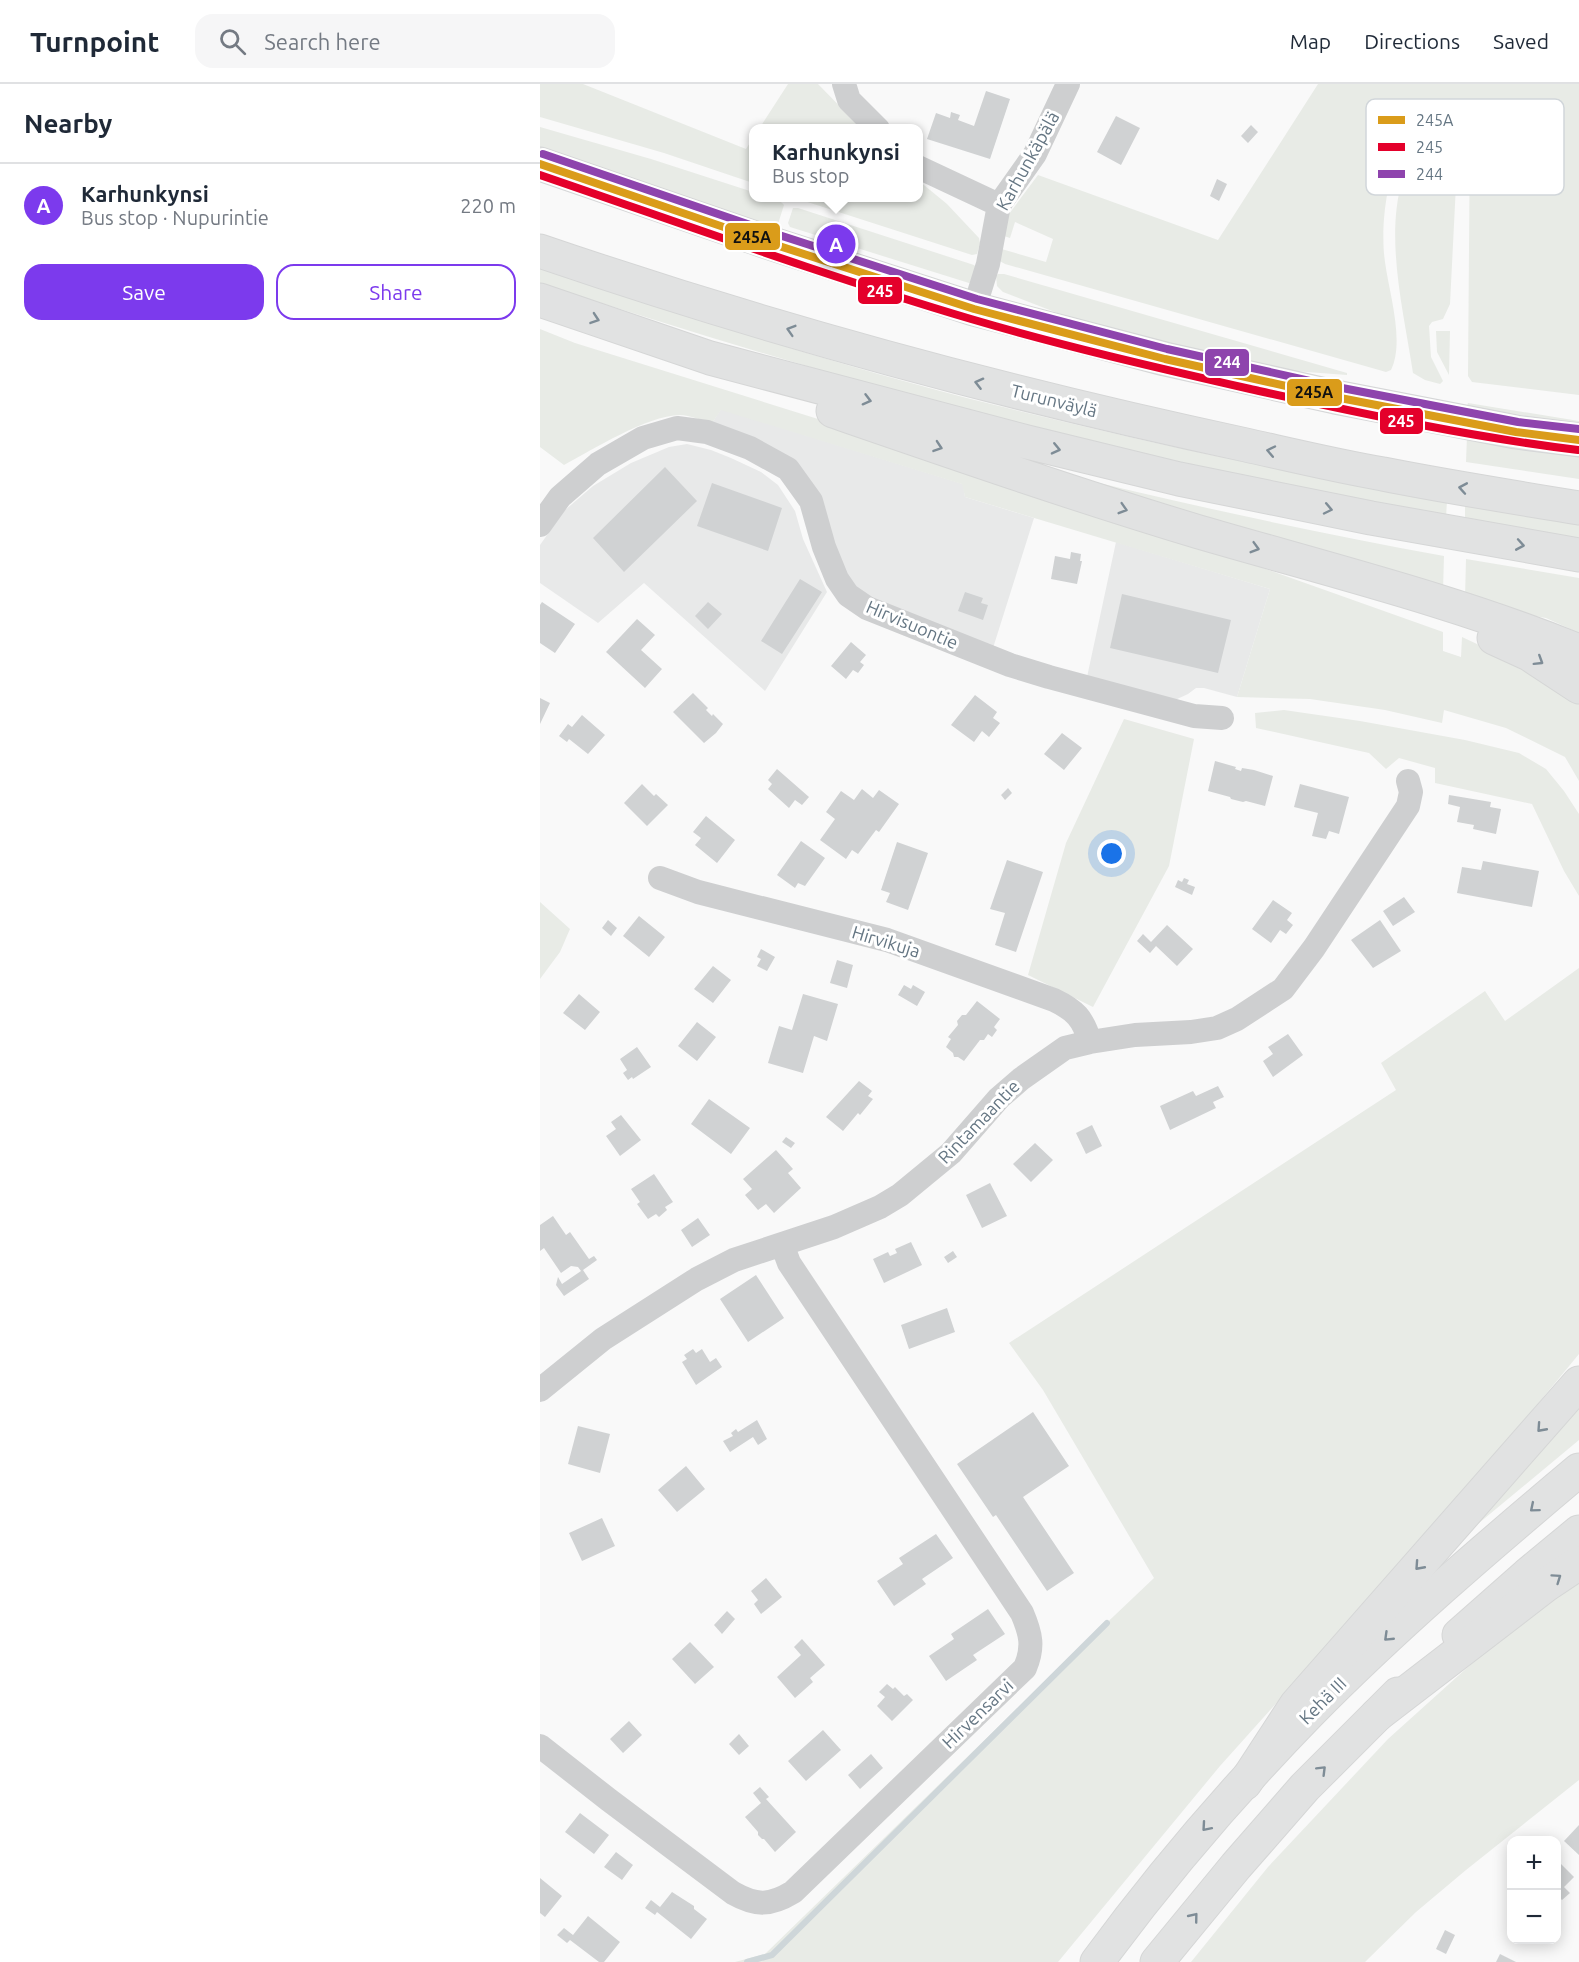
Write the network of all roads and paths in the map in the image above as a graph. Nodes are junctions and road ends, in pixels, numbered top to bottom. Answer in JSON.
{"nodes":[{"id":1,"x":844,"y":84,"type":"edge"},
{"id":2,"x":1068,"y":84,"type":"edge"},
{"id":3,"x":873,"y":124,"type":"edge"},
{"id":4,"x":540,"y":164,"type":"edge"},
{"id":5,"x":923,"y":169,"type":"edge"},
{"id":6,"x":999,"y":205,"type":"junction"},
{"id":7,"x":540,"y":251,"type":"edge"},
{"id":8,"x":540,"y":300,"type":"edge"},
{"id":9,"x":974,"y":309,"type":"junction"},
{"id":10,"x":770,"y":374,"type":"junction"},
{"id":11,"x":1579,"y":440,"type":"edge"},
{"id":12,"x":1520,"y":498,"type":"junction"},
{"id":13,"x":1579,"y":499,"type":"edge"},
{"id":14,"x":1579,"y":508,"type":"edge"},
{"id":15,"x":540,"y":525,"type":"edge"},
{"id":16,"x":1579,"y":555,"type":"edge"},
{"id":17,"x":1373,"y":582,"type":"junction"},
{"id":18,"x":1579,"y":651,"type":"edge"},
{"id":19,"x":1579,"y":687,"type":"edge"},
{"id":20,"x":1222,"y":718,"type":"dead end"},
{"id":21,"x":1408,"y":781,"type":"dead end"},
{"id":22,"x":660,"y":878,"type":"dead end"},
{"id":23,"x":1090,"y":1042,"type":"junction"},
{"id":24,"x":782,"y":1244,"type":"junction"},
{"id":25,"x":1579,"y":1383,"type":"edge"},
{"id":26,"x":540,"y":1390,"type":"edge"},
{"id":27,"x":1579,"y":1470,"type":"edge"},
{"id":28,"x":1579,"y":1532,"type":"edge"},
{"id":29,"x":1579,"y":1563,"type":"edge"},
{"id":30,"x":1377,"y":1715,"type":"junction"},
{"id":31,"x":540,"y":1746,"type":"edge"},
{"id":32,"x":1245,"y":1783,"type":"junction"},
{"id":33,"x":1097,"y":1962,"type":"edge"},
{"id":34,"x":1157,"y":1962,"type":"edge"}],
"edges":[{"from":1,"to":3,"type":"street"},
{"from":2,"to":6,"type":"street","name":"Karhunkäpälä"},
{"from":4,"to":9,"type":"main road"},
{"from":5,"to":6,"type":"street"},
{"from":6,"to":9,"type":"street","name":"Karhunkäpälä"},
{"from":12,"to":7,"type":"main road","name":"Turunväylä","one_way":true},
{"from":8,"to":10,"type":"main road","one_way":true},
{"from":9,"to":11,"type":"main road"},
{"from":10,"to":16,"type":"main road","one_way":true},
{"from":10,"to":17,"type":"main road","one_way":true},
{"from":12,"to":13,"type":"main road"},
{"from":12,"to":14,"type":"main road","name":"Turunväylä"},
{"from":15,"to":20,"type":"street","name":"Hirvisuontie"},
{"from":17,"to":18,"type":"main road"},
{"from":17,"to":19,"type":"main road","one_way":true},
{"from":21,"to":23,"type":"street","name":"Rintamaantie"},
{"from":22,"to":23,"type":"street","name":"Hirvikuja"},
{"from":23,"to":24,"type":"street","name":"Rintamaantie"},
{"from":24,"to":26,"type":"street","name":"Rintamaantie"},
{"from":24,"to":31,"type":"street","name":"Hirvensarvi"},
{"from":25,"to":32,"type":"main road","one_way":true},
{"from":27,"to":32,"type":"main road","name":"Kehä III","one_way":true},
{"from":28,"to":30,"type":"main road"},
{"from":30,"to":29,"type":"main road","one_way":true},
{"from":34,"to":30,"type":"main road","one_way":true},
{"from":32,"to":33,"type":"main road","name":"Kehä III","one_way":true}]}
